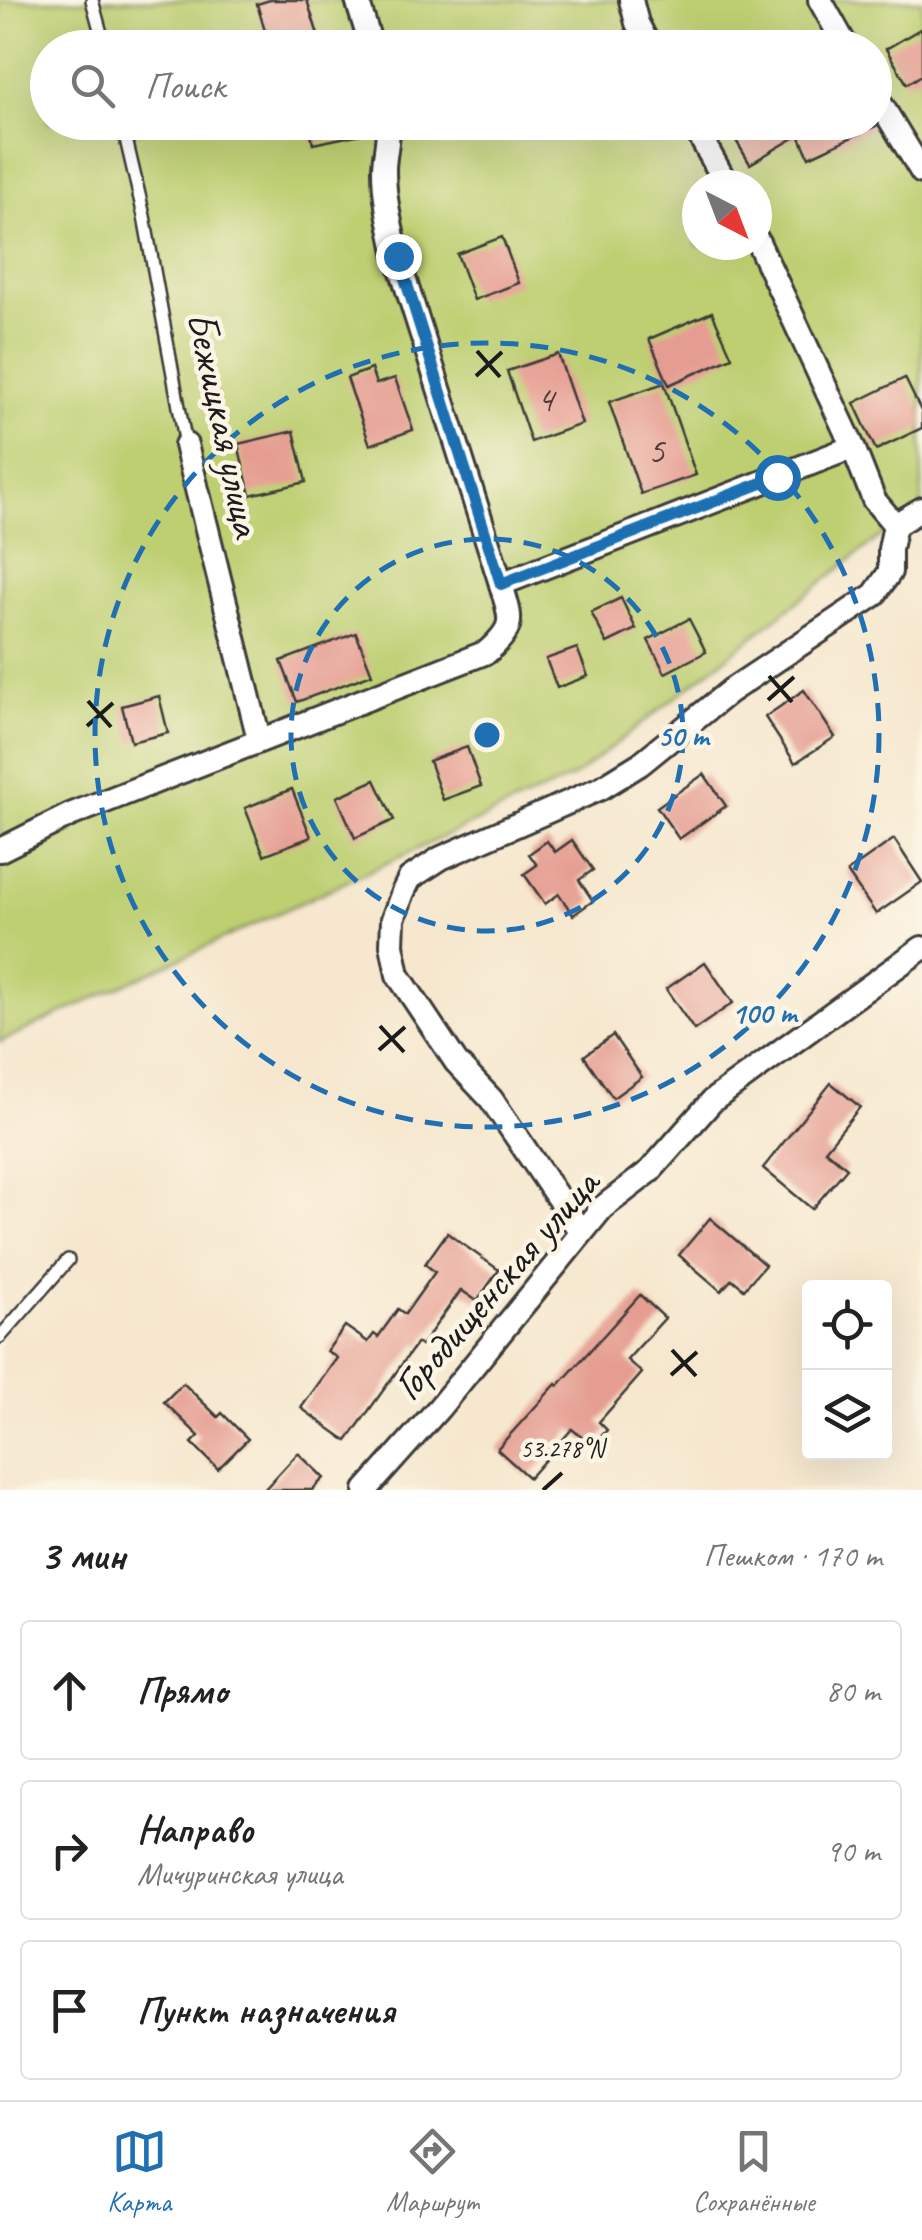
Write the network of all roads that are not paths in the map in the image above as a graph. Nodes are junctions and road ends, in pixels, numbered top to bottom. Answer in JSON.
{"nodes":[{"id":1,"x":92,"y":0,"type":"edge"},
{"id":2,"x":357,"y":0,"type":"edge"},
{"id":3,"x":631,"y":0,"type":"edge"},
{"id":4,"x":820,"y":0,"type":"edge"},
{"id":5,"x":100,"y":30,"type":"edge"},
{"id":6,"x":366,"y":30,"type":"edge"},
{"id":7,"x":641,"y":30,"type":"edge"},
{"id":8,"x":837,"y":30,"type":"edge"},
{"id":9,"x":892,"y":123,"type":"edge"},
{"id":10,"x":126,"y":140,"type":"edge"},
{"id":11,"x":388,"y":140,"type":"edge"},
{"id":12,"x":702,"y":140,"type":"edge"},
{"id":13,"x":718,"y":170,"type":"edge"},
{"id":14,"x":922,"y":172,"type":"edge"},
{"id":15,"x":766,"y":260,"type":"edge"},
{"id":16,"x":186,"y":445,"type":"joint"},
{"id":17,"x":854,"y":448,"type":"junction"},
{"id":18,"x":922,"y":509,"type":"edge"},
{"id":19,"x":895,"y":526,"type":"junction"},
{"id":20,"x":501,"y":584,"type":"junction"},
{"id":21,"x":259,"y":739,"type":"junction"},
{"id":22,"x":0,"y":850,"type":"edge"},
{"id":23,"x":922,"y":948,"type":"edge"},
{"id":24,"x":580,"y":1232,"type":"junction"},
{"id":25,"x":68,"y":1260,"type":"dead end"},
{"id":26,"x":0,"y":1336,"type":"edge"},
{"id":27,"x":366,"y":1490,"type":"edge"}],
"edges":[{"from":1,"to":5,"type":"lane"},
{"from":2,"to":6,"type":"street"},
{"from":3,"to":7,"type":"street"},
{"from":4,"to":8,"type":"street"},
{"from":9,"to":14,"type":"street"},
{"from":10,"to":16,"type":"lane","name":"Бежицкая улица"},
{"from":11,"to":20,"type":"street"},
{"from":12,"to":13,"type":"street"},
{"from":15,"to":17,"type":"street"},
{"from":16,"to":21,"type":"street","name":"Бежицкая улица"},
{"from":17,"to":19,"type":"street"},
{"from":17,"to":20,"type":"street"},
{"from":18,"to":19,"type":"street"},
{"from":19,"to":24,"type":"street"},
{"from":20,"to":21,"type":"street"},
{"from":21,"to":22,"type":"street"},
{"from":23,"to":24,"type":"street","name":"Городищенская улица"},
{"from":24,"to":27,"type":"street","name":"Городищенская улица"},
{"from":25,"to":26,"type":"lane"}]}
